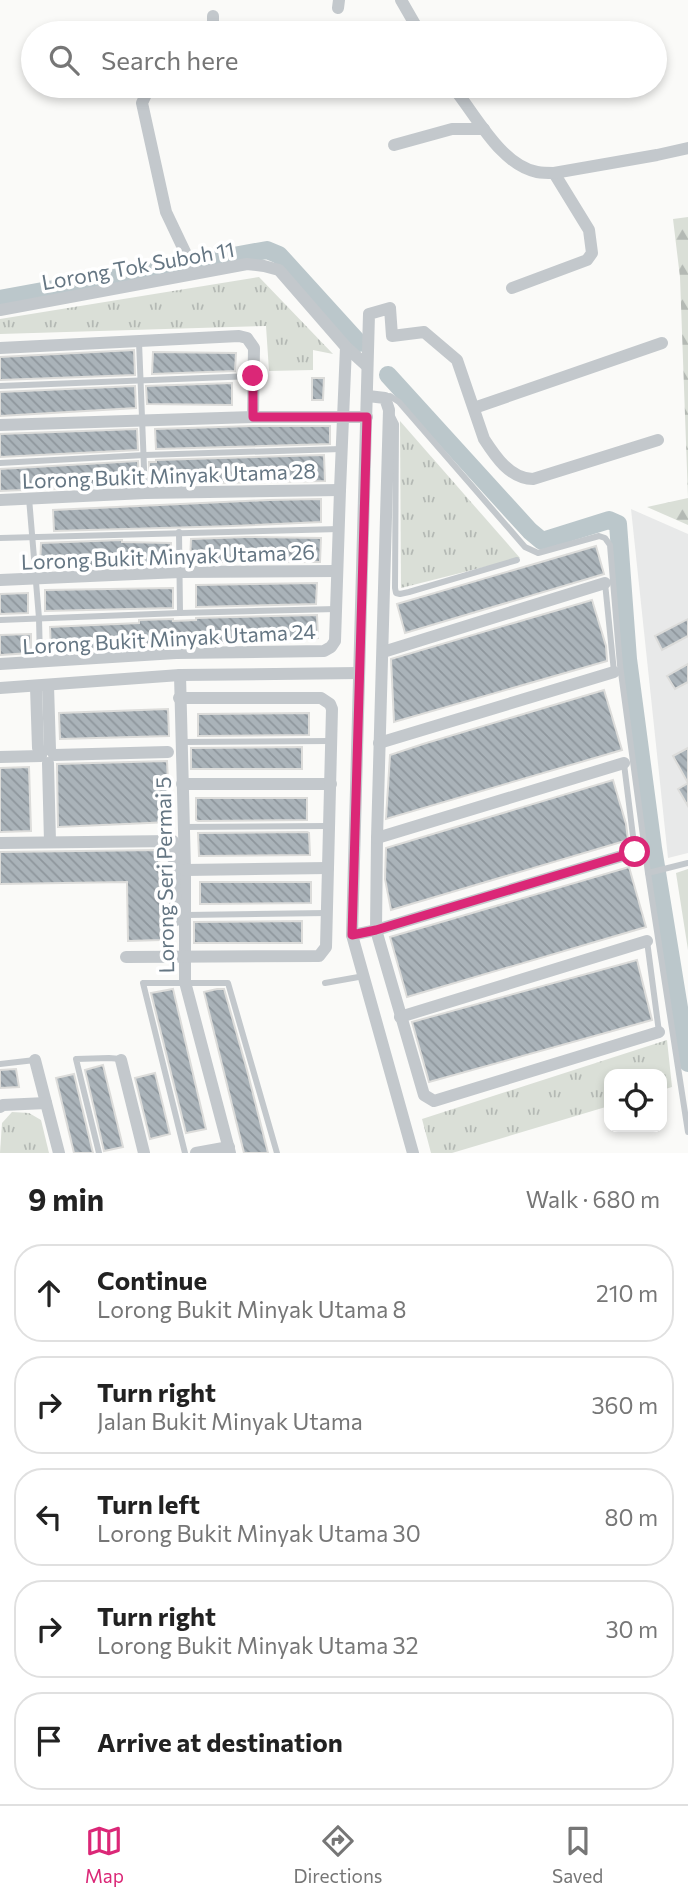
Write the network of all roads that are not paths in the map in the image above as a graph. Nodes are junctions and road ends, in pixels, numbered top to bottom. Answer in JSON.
{"nodes":[{"id":1,"x":401,"y":0,"type":"edge"},
{"id":2,"x":213,"y":16,"type":"dead end"},
{"id":3,"x":213,"y":21,"type":"edge"},
{"id":4,"x":413,"y":21,"type":"edge"},
{"id":5,"x":144,"y":98,"type":"edge"},
{"id":6,"x":461,"y":98,"type":"edge"},
{"id":7,"x":484,"y":129,"type":"junction"},
{"id":8,"x":394,"y":145,"type":"dead end"},
{"id":9,"x":688,"y":148,"type":"edge"},
{"id":10,"x":554,"y":173,"type":"junction"},
{"id":11,"x":192,"y":267,"type":"junction"},
{"id":12,"x":512,"y":288,"type":"dead end"},
{"id":13,"x":0,"y":310,"type":"edge"},
{"id":14,"x":139,"y":342,"type":"junction"},
{"id":15,"x":662,"y":343,"type":"dead end"},
{"id":16,"x":346,"y":347,"type":"junction"},
{"id":17,"x":0,"y":348,"type":"edge"},
{"id":18,"x":367,"y":366,"type":"junction"},
{"id":19,"x":253,"y":376,"type":"junction"},
{"id":20,"x":141,"y":380,"type":"junction"},
{"id":21,"x":0,"y":386,"type":"edge"},
{"id":22,"x":368,"y":396,"type":"junction"},
{"id":23,"x":387,"y":404,"type":"junction"},
{"id":24,"x":474,"y":408,"type":"junction"},
{"id":25,"x":253,"y":417,"type":"junction"},
{"id":26,"x":343,"y":417,"type":"junction"},
{"id":27,"x":367,"y":417,"type":"junction"},
{"id":28,"x":143,"y":420,"type":"junction"},
{"id":29,"x":0,"y":425,"type":"edge"},
{"id":30,"x":658,"y":440,"type":"dead end"},
{"id":31,"x":341,"y":449,"type":"junction"},
{"id":32,"x":145,"y":455,"type":"junction"},
{"id":33,"x":0,"y":463,"type":"edge"},
{"id":34,"x":340,"y":490,"type":"junction"},
{"id":35,"x":145,"y":493,"type":"junction"},
{"id":36,"x":29,"y":498,"type":"junction"},
{"id":37,"x":0,"y":500,"type":"edge"},
{"id":38,"x":339,"y":529,"type":"junction"},
{"id":39,"x":179,"y":532,"type":"junction"},
{"id":40,"x":32,"y":537,"type":"junction"},
{"id":41,"x":0,"y":538,"type":"edge"},
{"id":42,"x":517,"y":560,"type":"dead end"},
{"id":43,"x":337,"y":571,"type":"junction"},
{"id":44,"x":180,"y":572,"type":"junction"},
{"id":45,"x":36,"y":578,"type":"junction"},
{"id":46,"x":0,"y":580,"type":"edge"},
{"id":47,"x":606,"y":583,"type":"joint"},
{"id":48,"x":336,"y":609,"type":"junction"},
{"id":49,"x":180,"y":613,"type":"junction"},
{"id":50,"x":39,"y":618,"type":"junction"},
{"id":51,"x":0,"y":620,"type":"edge"},
{"id":52,"x":383,"y":652,"type":"junction"},
{"id":53,"x":180,"y":653,"type":"junction"},
{"id":54,"x":40,"y":662,"type":"junction"},
{"id":55,"x":0,"y":664,"type":"edge"},
{"id":56,"x":614,"y":672,"type":"joint"},
{"id":57,"x":359,"y":673,"type":"junction"},
{"id":58,"x":180,"y":675,"type":"junction"},
{"id":59,"x":42,"y":686,"type":"junction"},
{"id":60,"x":0,"y":688,"type":"edge"},
{"id":61,"x":179,"y":698,"type":"junction"},
{"id":62,"x":332,"y":741,"type":"junction"},
{"id":63,"x":180,"y":742,"type":"junction"},
{"id":64,"x":379,"y":743,"type":"junction"},
{"id":65,"x":167,"y":752,"type":"dead end"},
{"id":66,"x":47,"y":755,"type":"junction"},
{"id":67,"x":0,"y":757,"type":"edge"},
{"id":68,"x":624,"y":763,"type":"joint"},
{"id":69,"x":182,"y":784,"type":"junction"},
{"id":70,"x":331,"y":784,"type":"junction"},
{"id":71,"x":330,"y":826,"type":"junction"},
{"id":72,"x":183,"y":827,"type":"junction"},
{"id":73,"x":377,"y":838,"type":"junction"},
{"id":74,"x":50,"y":842,"type":"junction"},
{"id":75,"x":0,"y":843,"type":"edge"},
{"id":76,"x":635,"y":852,"type":"joint"},
{"id":77,"x":688,"y":863,"type":"edge"},
{"id":78,"x":328,"y":868,"type":"junction"},
{"id":79,"x":185,"y":870,"type":"junction"},
{"id":80,"x":651,"y":873,"type":"junction"},
{"id":81,"x":327,"y":913,"type":"junction"},
{"id":82,"x":181,"y":917,"type":"junction"},
{"id":83,"x":376,"y":930,"type":"junction"},
{"id":84,"x":352,"y":935,"type":"junction"},
{"id":85,"x":647,"y":942,"type":"joint"},
{"id":86,"x":185,"y":955,"type":"junction"},
{"id":87,"x":126,"y":957,"type":"dead end"},
{"id":88,"x":363,"y":976,"type":"junction"},
{"id":89,"x":185,"y":982,"type":"junction"},
{"id":90,"x":325,"y":983,"type":"dead end"},
{"id":91,"x":400,"y":1017,"type":"junction"},
{"id":92,"x":659,"y":1032,"type":"joint"},
{"id":93,"x":35,"y":1060,"type":"joint"},
{"id":94,"x":121,"y":1060,"type":"joint"},
{"id":95,"x":0,"y":1063,"type":"edge"},
{"id":96,"x":46,"y":1103,"type":"junction"},
{"id":97,"x":0,"y":1107,"type":"edge"},
{"id":98,"x":688,"y":1132,"type":"edge"},
{"id":99,"x":230,"y":1150,"type":"edge"},
{"id":100,"x":59,"y":1153,"type":"edge"},
{"id":101,"x":99,"y":1153,"type":"edge"},
{"id":102,"x":144,"y":1153,"type":"edge"},
{"id":103,"x":185,"y":1153,"type":"edge"},
{"id":104,"x":196,"y":1153,"type":"edge"},
{"id":105,"x":277,"y":1153,"type":"edge"},
{"id":106,"x":413,"y":1153,"type":"edge"}],
"edges":[{"from":1,"to":4,"type":"street"},
{"from":2,"to":3,"type":"street"},
{"from":5,"to":11,"type":"street"},
{"from":6,"to":7,"type":"street"},
{"from":7,"to":8,"type":"street"},
{"from":7,"to":10,"type":"street"},
{"from":9,"to":10,"type":"street"},
{"from":10,"to":12,"type":"street"},
{"from":11,"to":13,"type":"street","name":"Lorong Tok Suboh 11"},
{"from":11,"to":16,"type":"street","name":"Lorong Tok Suboh 11"},
{"from":14,"to":17,"type":"street"},
{"from":14,"to":19,"type":"street"},
{"from":14,"to":20,"type":"lane"},
{"from":15,"to":24,"type":"street"},
{"from":16,"to":18,"type":"street","name":"Lorong Tok Suboh 11"},
{"from":16,"to":26,"type":"street","name":"Lorong Bukit Minyak Utama 24"},
{"from":18,"to":22,"type":"street"},
{"from":18,"to":24,"type":"street"},
{"from":19,"to":20,"type":"lane"},
{"from":19,"to":25,"type":"street"},
{"from":20,"to":21,"type":"lane"},
{"from":20,"to":28,"type":"lane"},
{"from":22,"to":23,"type":"street"},
{"from":22,"to":27,"type":"street"},
{"from":23,"to":42,"type":"lane"},
{"from":23,"to":52,"type":"street"},
{"from":23,"to":80,"type":"lane"},
{"from":24,"to":30,"type":"street"},
{"from":25,"to":26,"type":"street"},
{"from":25,"to":28,"type":"street"},
{"from":26,"to":27,"type":"street"},
{"from":26,"to":31,"type":"street","name":"Lorong Bukit Minyak Utama 24"},
{"from":27,"to":57,"type":"street"},
{"from":28,"to":29,"type":"street"},
{"from":28,"to":32,"type":"lane"},
{"from":31,"to":32,"type":"lane"},
{"from":31,"to":34,"type":"street","name":"Lorong Bukit Minyak Utama 24"},
{"from":32,"to":33,"type":"lane"},
{"from":32,"to":35,"type":"lane"},
{"from":34,"to":35,"type":"street","name":"Lorong Bukit Minyak Utama 28"},
{"from":34,"to":38,"type":"street","name":"Lorong Bukit Minyak Utama 24"},
{"from":35,"to":36,"type":"street","name":"Lorong Bukit Minyak Utama 28"},
{"from":36,"to":37,"type":"street","name":"Lorong Bukit Minyak Utama 28"},
{"from":36,"to":40,"type":"lane"},
{"from":38,"to":39,"type":"lane"},
{"from":38,"to":43,"type":"street","name":"Lorong Bukit Minyak Utama 24"},
{"from":39,"to":40,"type":"lane"},
{"from":39,"to":44,"type":"lane"},
{"from":40,"to":41,"type":"lane"},
{"from":40,"to":45,"type":"lane"},
{"from":43,"to":44,"type":"street","name":"Lorong Bukit Minyak Utama 26"},
{"from":43,"to":48,"type":"street","name":"Lorong Bukit Minyak Utama 24"},
{"from":44,"to":45,"type":"street","name":"Lorong Bukit Minyak Utama 26"},
{"from":44,"to":49,"type":"lane"},
{"from":45,"to":46,"type":"street","name":"Lorong Bukit Minyak Utama 26"},
{"from":45,"to":50,"type":"lane"},
{"from":47,"to":52,"type":"street"},
{"from":47,"to":56,"type":"lane"},
{"from":48,"to":49,"type":"lane"},
{"from":48,"to":53,"type":"street","name":"Lorong Bukit Minyak Utama 24"},
{"from":49,"to":50,"type":"lane"},
{"from":50,"to":51,"type":"lane"},
{"from":50,"to":54,"type":"lane"},
{"from":52,"to":64,"type":"street"},
{"from":53,"to":54,"type":"street","name":"Lorong Bukit Minyak Utama 24"},
{"from":53,"to":58,"type":"street","name":"Lorong Seri Permai 5"},
{"from":54,"to":55,"type":"street","name":"Lorong Bukit Minyak Utama 24"},
{"from":56,"to":64,"type":"street"},
{"from":57,"to":58,"type":"street"},
{"from":57,"to":84,"type":"street"},
{"from":58,"to":59,"type":"street"},
{"from":58,"to":61,"type":"street","name":"Lorong Seri Permai 5"},
{"from":59,"to":60,"type":"street"},
{"from":59,"to":66,"type":"street"},
{"from":61,"to":62,"type":"street"},
{"from":61,"to":63,"type":"street","name":"Lorong Seri Permai 5"},
{"from":62,"to":63,"type":"lane"},
{"from":62,"to":70,"type":"street"},
{"from":63,"to":69,"type":"street","name":"Lorong Seri Permai 5"},
{"from":64,"to":73,"type":"street"},
{"from":65,"to":66,"type":"street"},
{"from":66,"to":67,"type":"street"},
{"from":66,"to":74,"type":"street"},
{"from":68,"to":73,"type":"street"},
{"from":68,"to":76,"type":"lane"},
{"from":69,"to":70,"type":"street"},
{"from":69,"to":72,"type":"street","name":"Lorong Seri Permai 5"},
{"from":70,"to":71,"type":"street"},
{"from":71,"to":72,"type":"lane"},
{"from":71,"to":78,"type":"street"},
{"from":72,"to":79,"type":"street","name":"Lorong Seri Permai 5"},
{"from":73,"to":83,"type":"street"},
{"from":74,"to":75,"type":"street"},
{"from":74,"to":82,"type":"street"},
{"from":76,"to":83,"type":"street"},
{"from":77,"to":80,"type":"lane"},
{"from":78,"to":79,"type":"street"},
{"from":78,"to":81,"type":"street"},
{"from":79,"to":82,"type":"street","name":"Lorong Seri Permai 5"},
{"from":80,"to":98,"type":"lane"},
{"from":81,"to":82,"type":"lane"},
{"from":81,"to":86,"type":"street"},
{"from":82,"to":86,"type":"street","name":"Lorong Seri Permai 5"},
{"from":83,"to":84,"type":"street"},
{"from":83,"to":91,"type":"street"},
{"from":84,"to":88,"type":"street"},
{"from":85,"to":91,"type":"street"},
{"from":85,"to":92,"type":"lane"},
{"from":86,"to":87,"type":"street"},
{"from":86,"to":89,"type":"street","name":"Lorong Seri Permai 5"},
{"from":88,"to":90,"type":"lane"},
{"from":88,"to":106,"type":"street"},
{"from":89,"to":99,"type":"street","name":"Lorong Seri Permai 5"},
{"from":89,"to":103,"type":"lane"},
{"from":89,"to":105,"type":"lane"},
{"from":91,"to":92,"type":"street"},
{"from":93,"to":95,"type":"lane"},
{"from":93,"to":96,"type":"street"},
{"from":94,"to":101,"type":"lane"},
{"from":94,"to":102,"type":"street"},
{"from":96,"to":97,"type":"street"},
{"from":96,"to":100,"type":"street"},
{"from":99,"to":104,"type":"street"}]}
